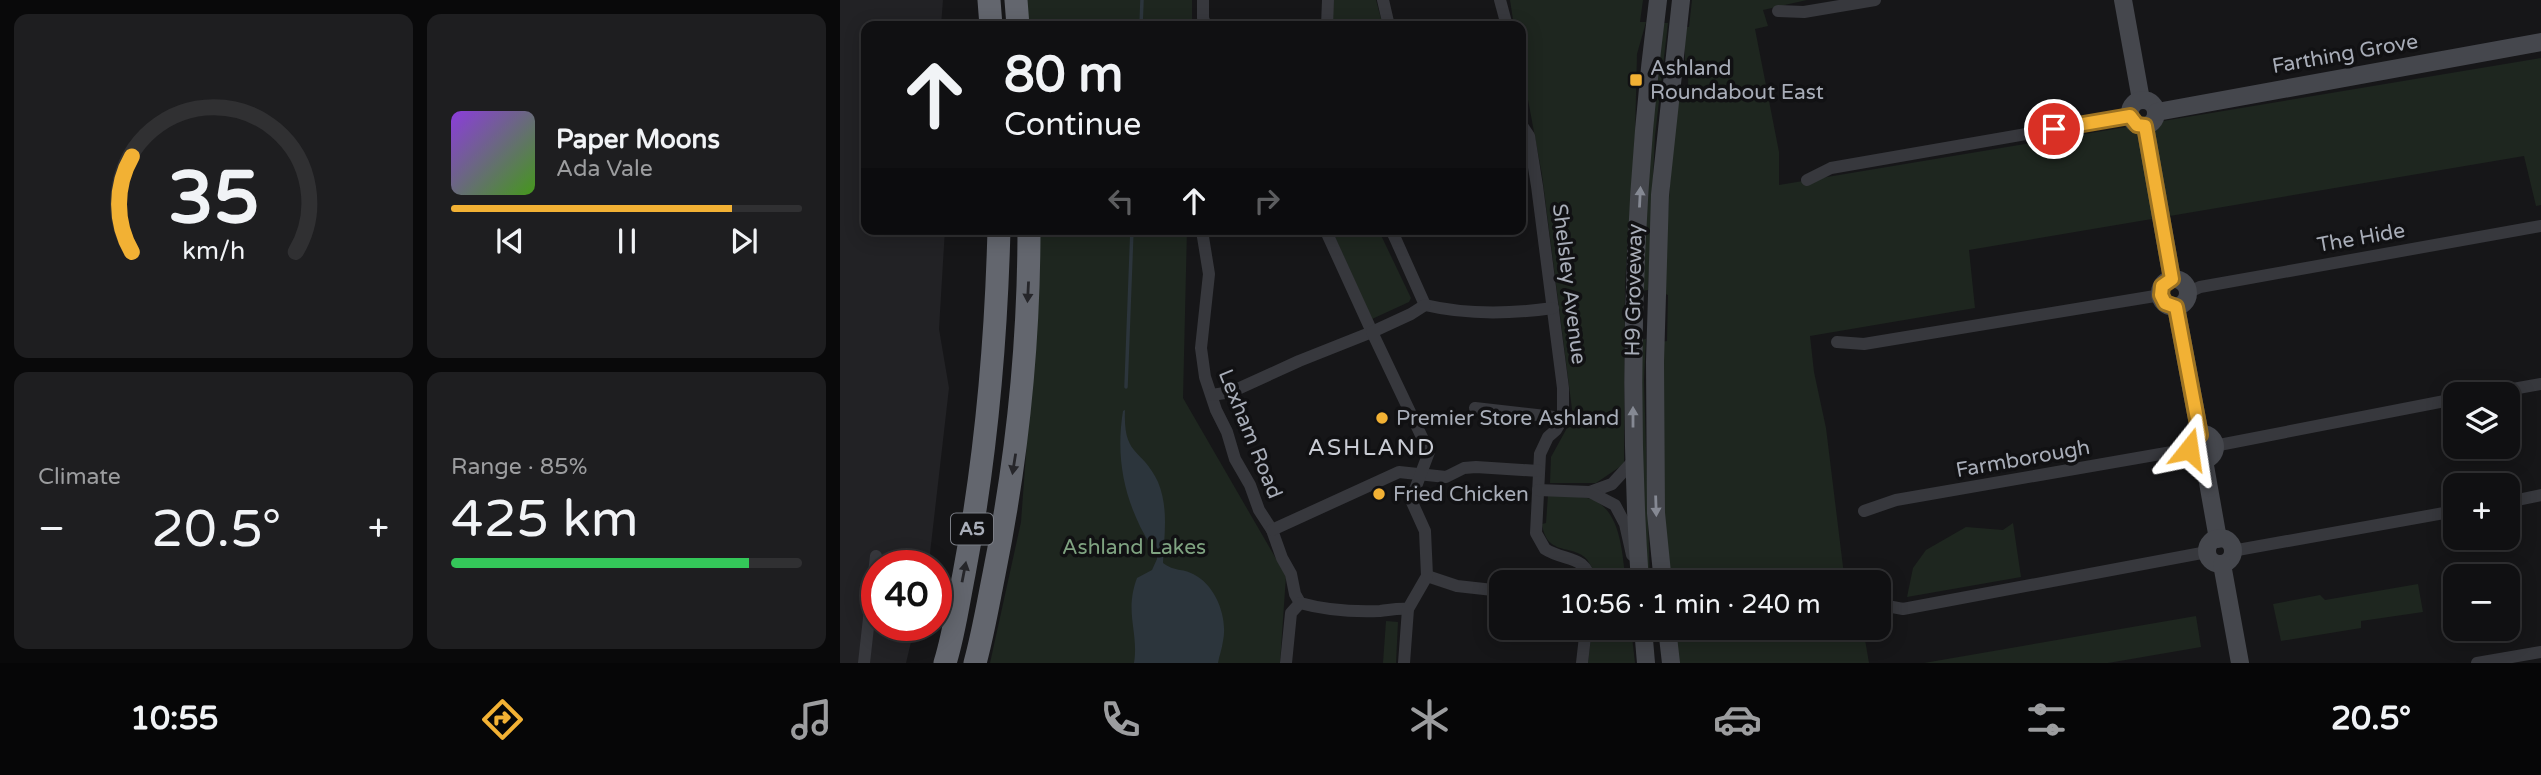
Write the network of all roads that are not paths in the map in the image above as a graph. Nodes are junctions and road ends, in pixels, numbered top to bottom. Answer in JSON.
{"nodes":[{"id":1,"x":989,"y":0,"type":"edge"},
{"id":2,"x":1016,"y":0,"type":"edge"},
{"id":3,"x":1203,"y":0,"type":"edge"},
{"id":4,"x":1328,"y":0,"type":"edge"},
{"id":5,"x":1383,"y":0,"type":"edge"},
{"id":6,"x":1500,"y":0,"type":"edge"},
{"id":7,"x":1658,"y":0,"type":"edge"},
{"id":8,"x":1681,"y":0,"type":"edge"},
{"id":9,"x":1875,"y":0,"type":"edge"},
{"id":10,"x":2123,"y":0,"type":"edge"},
{"id":11,"x":1778,"y":11,"type":"dead end"},
{"id":12,"x":991,"y":21,"type":"edge"},
{"id":13,"x":1018,"y":21,"type":"edge"},
{"id":14,"x":1204,"y":21,"type":"edge"},
{"id":15,"x":1327,"y":21,"type":"edge"},
{"id":16,"x":1388,"y":21,"type":"edge"},
{"id":17,"x":1506,"y":21,"type":"edge"},
{"id":18,"x":2541,"y":41,"type":"edge"},
{"id":19,"x":2144,"y":118,"type":"junction"},
{"id":20,"x":1526,"y":132,"type":"edge"},
{"id":21,"x":1807,"y":180,"type":"dead end"},
{"id":22,"x":2541,"y":226,"type":"edge"},
{"id":23,"x":999,"y":235,"type":"edge"},
{"id":24,"x":1029,"y":235,"type":"edge"},
{"id":25,"x":1204,"y":235,"type":"edge"},
{"id":26,"x":1328,"y":235,"type":"edge"},
{"id":27,"x":1394,"y":235,"type":"edge"},
{"id":28,"x":2172,"y":279,"type":"junction"},
{"id":29,"x":2189,"y":292,"type":"junction"},
{"id":30,"x":2161,"y":295,"type":"junction"},
{"id":31,"x":1425,"y":305,"type":"junction"},
{"id":32,"x":2176,"y":307,"type":"junction"},
{"id":33,"x":1553,"y":308,"type":"junction"},
{"id":34,"x":1372,"y":332,"type":"junction"},
{"id":35,"x":1837,"y":342,"type":"dead end"},
{"id":36,"x":2541,"y":384,"type":"edge"},
{"id":37,"x":2520,"y":388,"type":"edge"},
{"id":38,"x":1212,"y":395,"type":"junction"},
{"id":39,"x":2443,"y":401,"type":"edge"},
{"id":40,"x":1475,"y":408,"type":"dead end"},
{"id":41,"x":1563,"y":418,"type":"junction"},
{"id":42,"x":2202,"y":447,"type":"junction"},
{"id":43,"x":1633,"y":461,"type":"junction"},
{"id":44,"x":1539,"y":471,"type":"junction"},
{"id":45,"x":1421,"y":475,"type":"junction"},
{"id":46,"x":1538,"y":490,"type":"junction"},
{"id":47,"x":1590,"y":492,"type":"junction"},
{"id":48,"x":2541,"y":495,"type":"edge"},
{"id":49,"x":2520,"y":499,"type":"edge"},
{"id":50,"x":1864,"y":511,"type":"dead end"},
{"id":51,"x":2443,"y":513,"type":"edge"},
{"id":52,"x":1272,"y":530,"type":"junction"},
{"id":53,"x":2212,"y":545,"type":"junction"},
{"id":54,"x":2227,"y":557,"type":"junction"},
{"id":55,"x":1586,"y":570,"type":"edge"},
{"id":56,"x":1636,"y":570,"type":"edge"},
{"id":57,"x":1638,"y":570,"type":"edge"},
{"id":58,"x":1662,"y":570,"type":"edge"},
{"id":59,"x":1427,"y":576,"type":"junction"},
{"id":60,"x":1489,"y":590,"type":"edge"},
{"id":61,"x":1300,"y":603,"type":"junction"},
{"id":62,"x":1891,"y":608,"type":"edge"},
{"id":63,"x":1408,"y":609,"type":"junction"},
{"id":64,"x":1585,"y":640,"type":"edge"},
{"id":65,"x":1644,"y":640,"type":"edge"},
{"id":66,"x":1668,"y":640,"type":"edge"},
{"id":67,"x":866,"y":641,"type":"edge"},
{"id":68,"x":2541,"y":652,"type":"edge"},
{"id":69,"x":864,"y":663,"type":"edge"},
{"id":70,"x":945,"y":663,"type":"edge"},
{"id":71,"x":975,"y":663,"type":"edge"},
{"id":72,"x":1286,"y":663,"type":"edge"},
{"id":73,"x":1404,"y":663,"type":"edge"},
{"id":74,"x":1582,"y":663,"type":"edge"},
{"id":75,"x":1646,"y":663,"type":"edge"},
{"id":76,"x":1671,"y":663,"type":"edge"},
{"id":77,"x":2240,"y":663,"type":"edge"},
{"id":78,"x":2477,"y":663,"type":"edge"}],
"edges":[{"from":1,"to":12,"type":"highway"},
{"from":2,"to":13,"type":"highway"},
{"from":3,"to":14,"type":"street"},
{"from":4,"to":15,"type":"street"},
{"from":5,"to":16,"type":"street"},
{"from":6,"to":17,"type":"street"},
{"from":43,"to":7,"type":"street","name":"H9 Groveway","one_way":true},
{"from":8,"to":58,"type":"street","name":"H9 Groveway","one_way":true},
{"from":9,"to":11,"type":"street"},
{"from":10,"to":19,"type":"street"},
{"from":18,"to":19,"type":"street","name":"Farthing Grove"},
{"from":19,"to":21,"type":"street","name":"Farthing Grove"},
{"from":19,"to":28,"type":"street"},
{"from":20,"to":33,"type":"street","name":"Shelsley Avenue"},
{"from":22,"to":29,"type":"street","name":"The Hide"},
{"from":70,"to":23,"type":"highway","number":"A5","one_way":true},
{"from":24,"to":71,"type":"highway","number":"A5","one_way":true},
{"from":25,"to":38,"type":"street","name":"Lexham Road"},
{"from":26,"to":34,"type":"street"},
{"from":27,"to":31,"type":"street"},
{"from":28,"to":29,"type":"street"},
{"from":28,"to":30,"type":"street"},
{"from":29,"to":32,"type":"street"},
{"from":30,"to":32,"type":"street"},
{"from":30,"to":35,"type":"street"},
{"from":31,"to":33,"type":"street"},
{"from":31,"to":34,"type":"street"},
{"from":32,"to":42,"type":"street"},
{"from":33,"to":41,"type":"street","name":"Shelsley Avenue"},
{"from":34,"to":38,"type":"street"},
{"from":34,"to":45,"type":"street"},
{"from":36,"to":37,"type":"street"},
{"from":38,"to":52,"type":"street","name":"Lexham Road"},
{"from":39,"to":42,"type":"street","name":"Farmborough"},
{"from":40,"to":41,"type":"street"},
{"from":41,"to":44,"type":"street"},
{"from":42,"to":50,"type":"street","name":"Farmborough"},
{"from":42,"to":53,"type":"street"},
{"from":43,"to":47,"type":"street"},
{"from":43,"to":57,"type":"street","name":"H9 Groveway"},
{"from":44,"to":45,"type":"street"},
{"from":44,"to":46,"type":"street"},
{"from":45,"to":52,"type":"street"},
{"from":45,"to":59,"type":"street"},
{"from":46,"to":47,"type":"street"},
{"from":46,"to":55,"type":"street"},
{"from":47,"to":56,"type":"street"},
{"from":48,"to":49,"type":"street"},
{"from":51,"to":54,"type":"street"},
{"from":52,"to":61,"type":"street","name":"Lexham Road"},
{"from":53,"to":54,"type":"street"},
{"from":53,"to":62,"type":"street"},
{"from":54,"to":77,"type":"street"},
{"from":59,"to":60,"type":"street"},
{"from":59,"to":63,"type":"street"},
{"from":61,"to":63,"type":"street"},
{"from":61,"to":72,"type":"street"},
{"from":63,"to":73,"type":"street"},
{"from":64,"to":74,"type":"street"},
{"from":65,"to":75,"type":"street"},
{"from":66,"to":76,"type":"street"},
{"from":67,"to":69,"type":"street"},
{"from":68,"to":78,"type":"street"}]}
